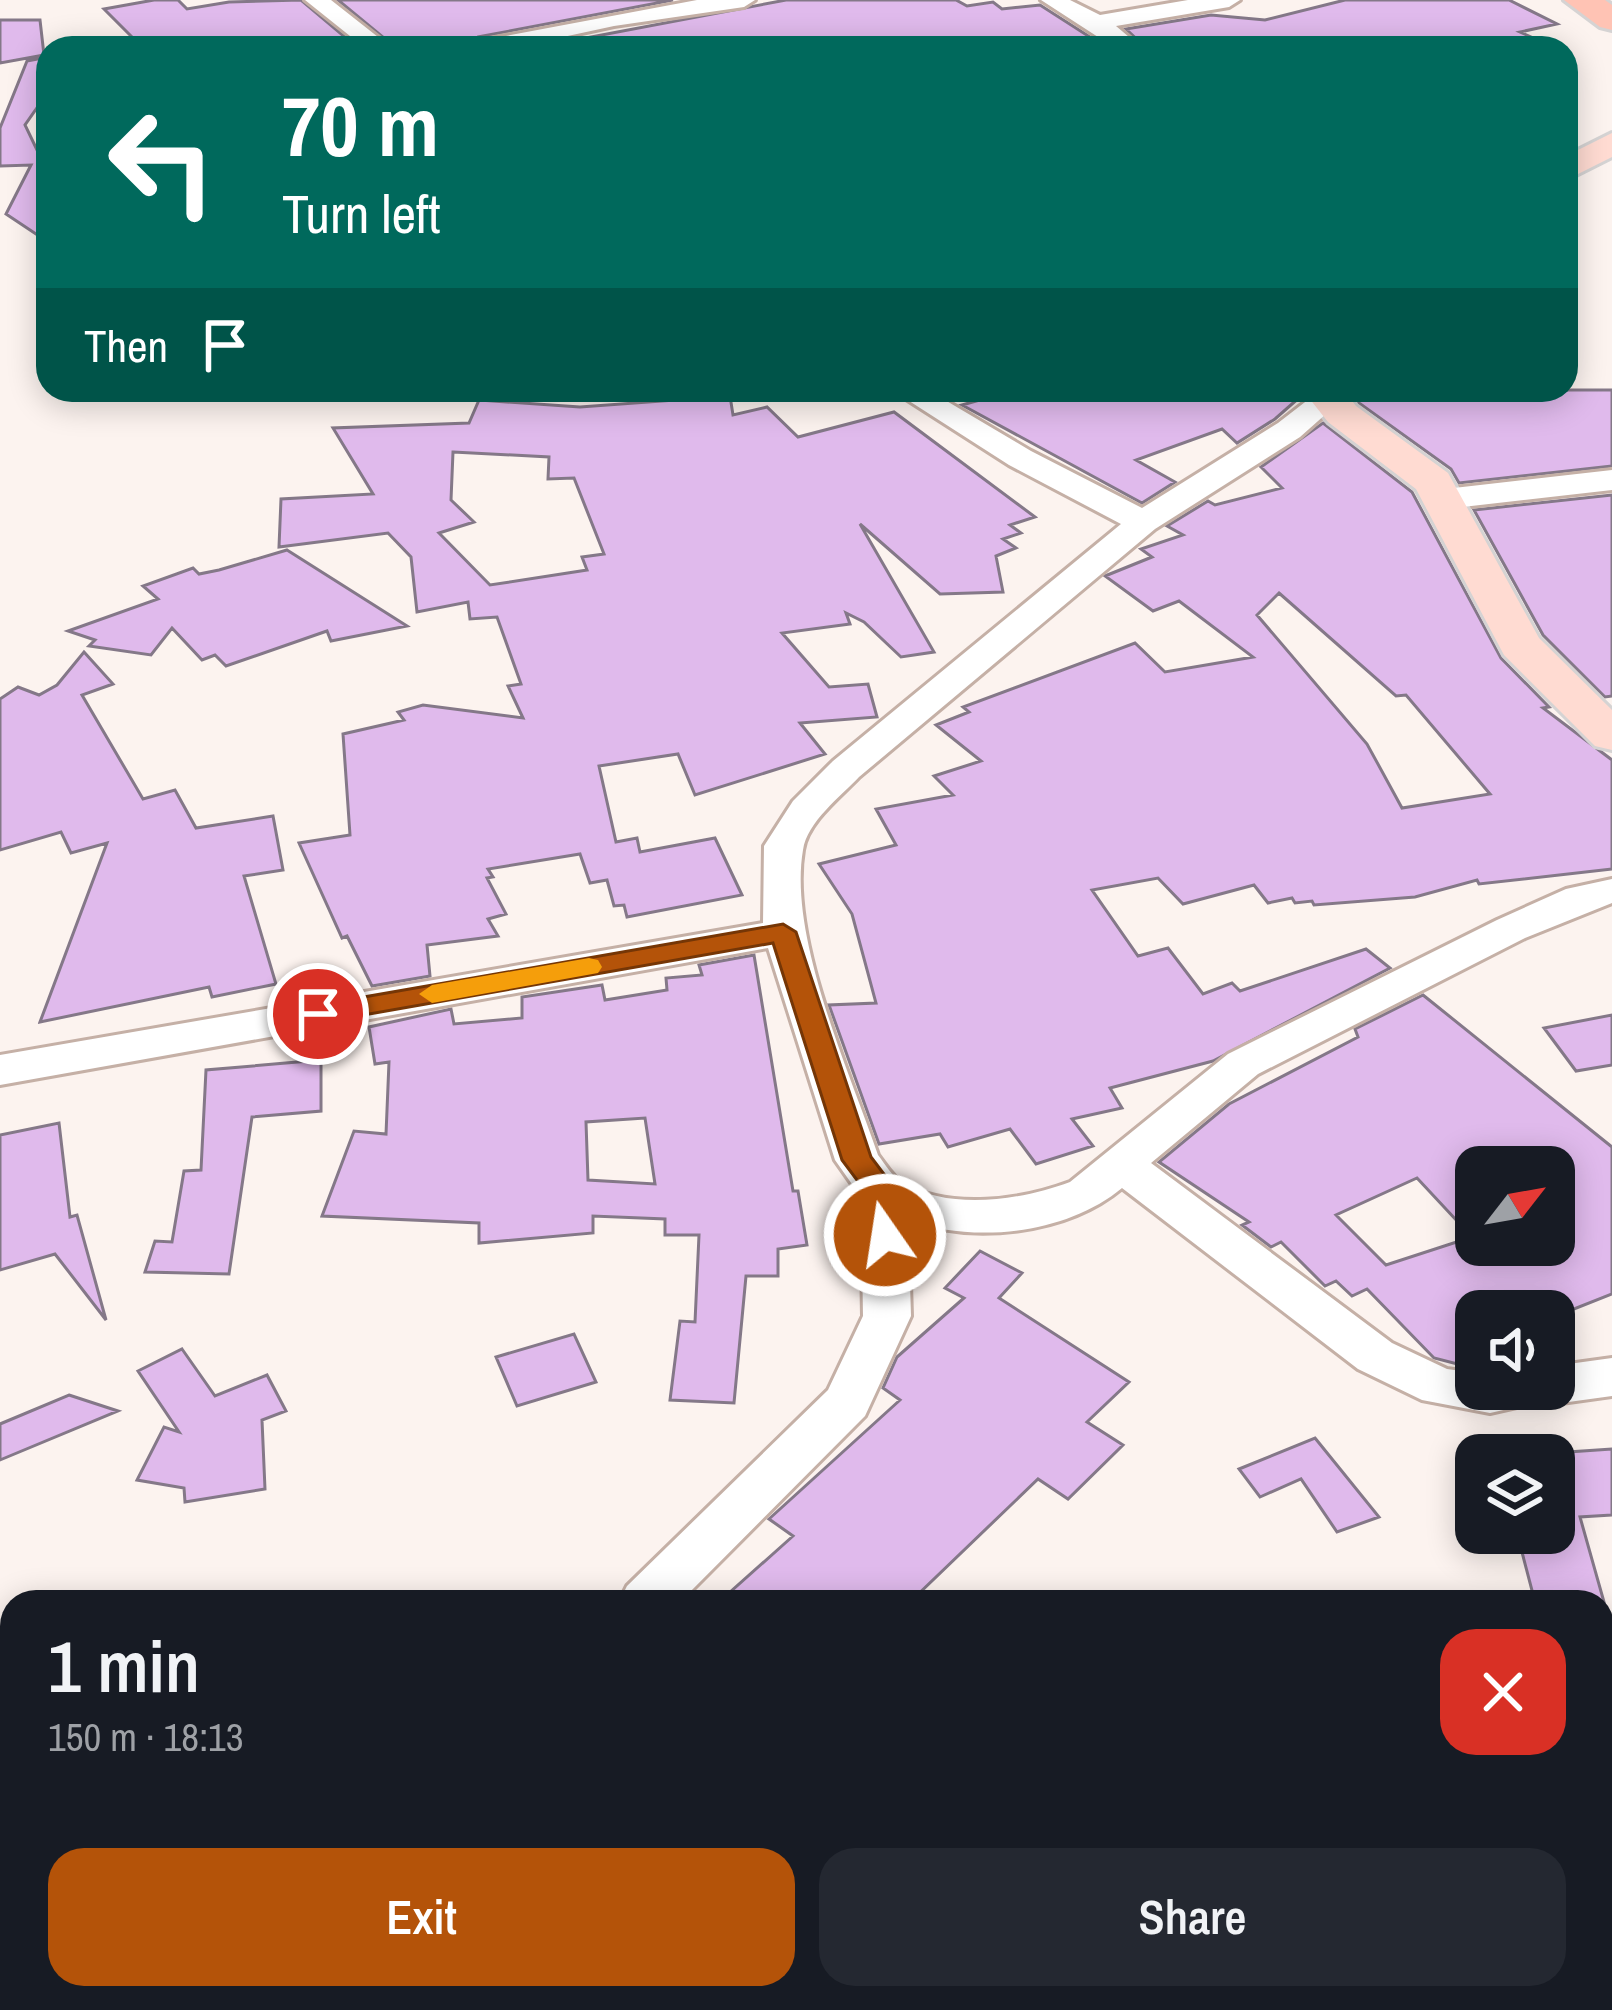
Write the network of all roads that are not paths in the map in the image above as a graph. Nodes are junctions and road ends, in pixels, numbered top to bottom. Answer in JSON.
{"nodes":[{"id":1,"x":316,"y":0,"type":"edge"},
{"id":2,"x":743,"y":0,"type":"edge"},
{"id":3,"x":1052,"y":0,"type":"edge"},
{"id":4,"x":1229,"y":0,"type":"edge"},
{"id":5,"x":1581,"y":0,"type":"edge"},
{"id":6,"x":1612,"y":20,"type":"edge"},
{"id":7,"x":1097,"y":22,"type":"junction"},
{"id":8,"x":364,"y":36,"type":"edge"},
{"id":9,"x":535,"y":36,"type":"edge"},
{"id":10,"x":1115,"y":36,"type":"edge"},
{"id":11,"x":1612,"y":143,"type":"edge"},
{"id":12,"x":1578,"y":163,"type":"edge"},
{"id":13,"x":927,"y":402,"type":"edge"},
{"id":14,"x":1322,"y":402,"type":"edge"},
{"id":15,"x":1335,"y":402,"type":"edge"},
{"id":16,"x":1612,"y":480,"type":"edge"},
{"id":17,"x":1445,"y":499,"type":"junction"},
{"id":18,"x":1143,"y":522,"type":"junction"},
{"id":19,"x":1604,"y":720,"type":"edge"},
{"id":20,"x":1612,"y":890,"type":"edge"},
{"id":21,"x":783,"y":932,"type":"junction"},
{"id":22,"x":0,"y":1070,"type":"edge"},
{"id":23,"x":1121,"y":1164,"type":"junction"},
{"id":24,"x":884,"y":1194,"type":"junction"},
{"id":25,"x":1612,"y":1377,"type":"edge"},
{"id":26,"x":1575,"y":1382,"type":"edge"},
{"id":27,"x":1455,"y":1389,"type":"edge"},
{"id":28,"x":658,"y":1590,"type":"edge"}],
"edges":[{"from":1,"to":8,"type":"street"},
{"from":2,"to":9,"type":"street"},
{"from":3,"to":7,"type":"street"},
{"from":4,"to":7,"type":"street"},
{"from":5,"to":6,"type":"highway"},
{"from":7,"to":10,"type":"street"},
{"from":11,"to":12,"type":"main road"},
{"from":13,"to":18,"type":"street"},
{"from":14,"to":18,"type":"street"},
{"from":15,"to":17,"type":"main road"},
{"from":16,"to":17,"type":"street"},
{"from":17,"to":19,"type":"main road"},
{"from":18,"to":21,"type":"street"},
{"from":20,"to":23,"type":"street"},
{"from":21,"to":22,"type":"street"},
{"from":21,"to":24,"type":"street"},
{"from":23,"to":24,"type":"street"},
{"from":23,"to":27,"type":"street"},
{"from":24,"to":28,"type":"street"},
{"from":25,"to":26,"type":"street"}]}
